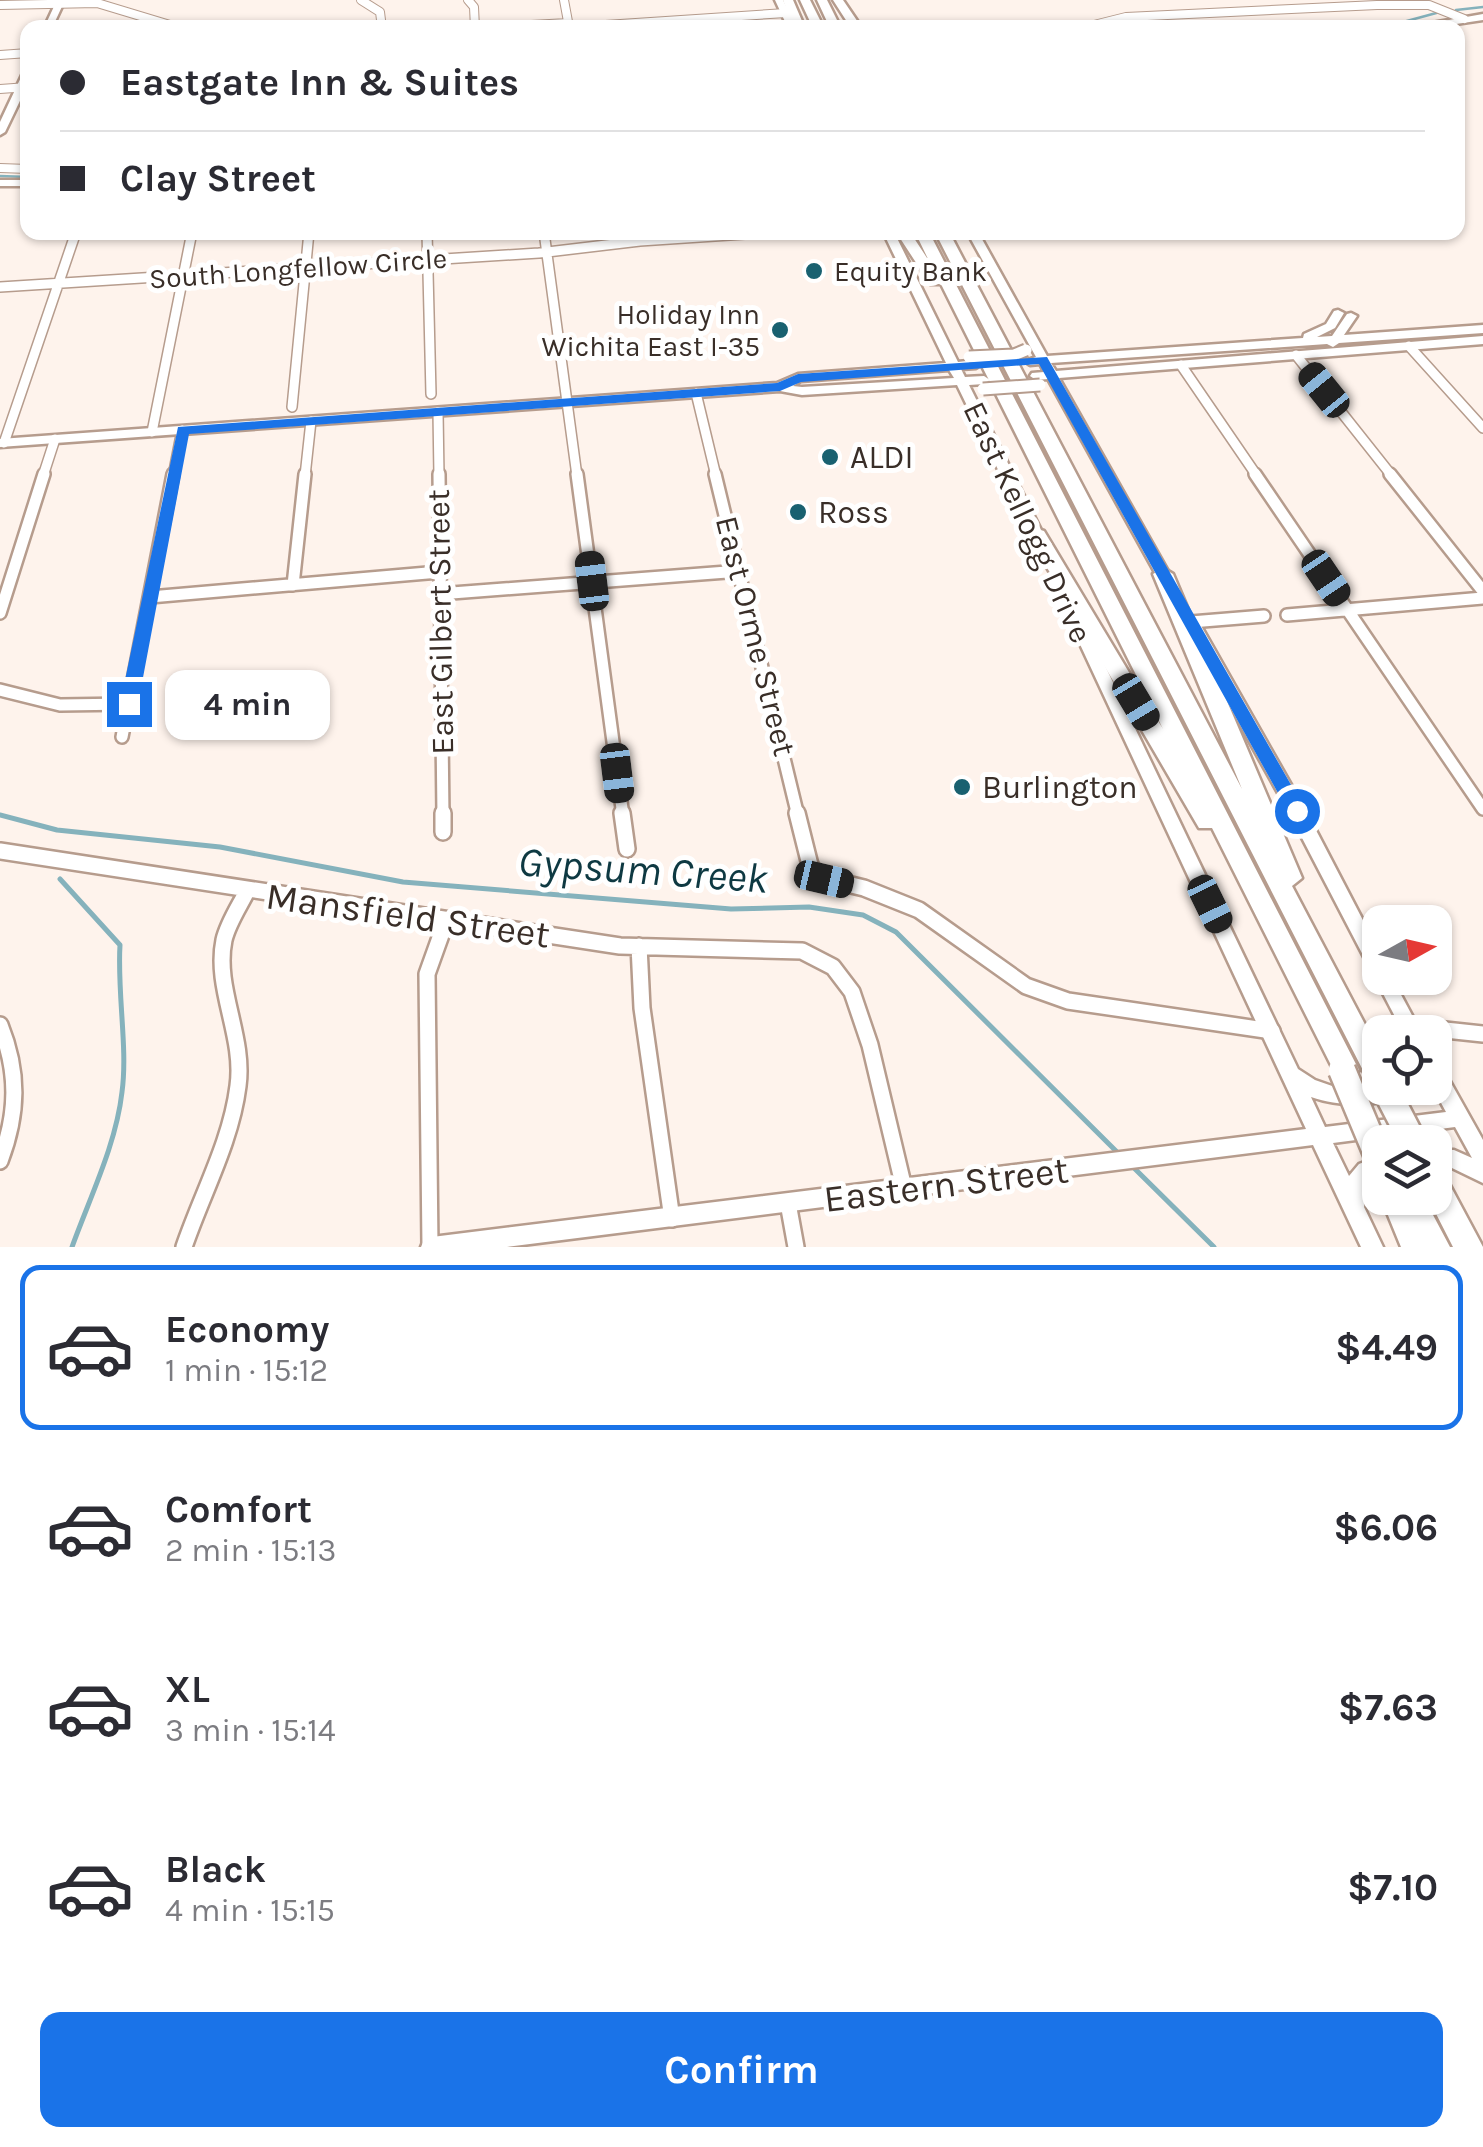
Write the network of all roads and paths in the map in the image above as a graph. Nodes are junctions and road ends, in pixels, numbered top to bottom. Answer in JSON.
{"nodes":[{"id":1,"x":361,"y":0,"type":"edge"},
{"id":2,"x":779,"y":0,"type":"edge"},
{"id":3,"x":60,"y":1,"type":"edge"},
{"id":4,"x":0,"y":5,"type":"edge"},
{"id":5,"x":787,"y":7,"type":"edge"},
{"id":6,"x":1483,"y":16,"type":"edge"},
{"id":7,"x":1464,"y":19,"type":"junction"},
{"id":8,"x":153,"y":20,"type":"edge"},
{"id":9,"x":381,"y":20,"type":"edge"},
{"id":10,"x":661,"y":20,"type":"edge"},
{"id":11,"x":1114,"y":20,"type":"edge"},
{"id":12,"x":1458,"y":20,"type":"edge"},
{"id":13,"x":20,"y":94,"type":"edge"},
{"id":14,"x":0,"y":132,"type":"edge"},
{"id":15,"x":73,"y":240,"type":"edge"},
{"id":16,"x":190,"y":240,"type":"edge"},
{"id":17,"x":308,"y":240,"type":"edge"},
{"id":18,"x":427,"y":240,"type":"edge"},
{"id":19,"x":545,"y":240,"type":"edge"},
{"id":20,"x":635,"y":240,"type":"edge"},
{"id":21,"x":892,"y":240,"type":"edge"},
{"id":22,"x":908,"y":240,"type":"edge"},
{"id":23,"x":926,"y":240,"type":"edge"},
{"id":24,"x":945,"y":240,"type":"edge"},
{"id":25,"x":959,"y":240,"type":"edge"},
{"id":26,"x":976,"y":240,"type":"edge"},
{"id":27,"x":546,"y":253,"type":"junction"},
{"id":28,"x":426,"y":260,"type":"junction"},
{"id":29,"x":306,"y":267,"type":"junction"},
{"id":30,"x":183,"y":275,"type":"junction"},
{"id":31,"x":58,"y":283,"type":"junction"},
{"id":32,"x":0,"y":287,"type":"edge"},
{"id":33,"x":1346,"y":317,"type":"junction"},
{"id":34,"x":1483,"y":328,"type":"edge"},
{"id":35,"x":1388,"y":336,"type":"junction"},
{"id":36,"x":1337,"y":339,"type":"junction"},
{"id":37,"x":1483,"y":340,"type":"edge"},
{"id":38,"x":1286,"y":342,"type":"junction"},
{"id":39,"x":1409,"y":346,"type":"junction"},
{"id":40,"x":945,"y":348,"type":"junction"},
{"id":41,"x":1032,"y":352,"type":"junction"},
{"id":42,"x":1301,"y":354,"type":"junction"},
{"id":43,"x":982,"y":355,"type":"junction"},
{"id":44,"x":1182,"y":365,"type":"junction"},
{"id":45,"x":957,"y":374,"type":"junction"},
{"id":46,"x":1043,"y":379,"type":"junction"},
{"id":47,"x":979,"y":390,"type":"junction"},
{"id":48,"x":696,"y":393,"type":"junction"},
{"id":49,"x":431,"y":394,"type":"dead end"},
{"id":50,"x":566,"y":403,"type":"junction"},
{"id":51,"x":292,"y":406,"type":"dead end"},
{"id":52,"x":438,"y":412,"type":"junction"},
{"id":53,"x":312,"y":421,"type":"junction"},
{"id":54,"x":1483,"y":428,"type":"edge"},
{"id":55,"x":182,"y":430,"type":"junction"},
{"id":56,"x":152,"y":432,"type":"junction"},
{"id":57,"x":54,"y":439,"type":"junction"},
{"id":58,"x":2,"y":443,"type":"edge"},
{"id":59,"x":1037,"y":535,"type":"junction"},
{"id":60,"x":740,"y":571,"type":"junction"},
{"id":61,"x":439,"y":572,"type":"junction"},
{"id":62,"x":1163,"y":574,"type":"junction"},
{"id":63,"x":592,"y":581,"type":"junction"},
{"id":64,"x":293,"y":585,"type":"junction"},
{"id":65,"x":439,"y":594,"type":"junction"},
{"id":66,"x":1483,"y":595,"type":"edge"},
{"id":67,"x":150,"y":597,"type":"junction"},
{"id":68,"x":1347,"y":609,"type":"junction"},
{"id":69,"x":0,"y":613,"type":"edge"},
{"id":70,"x":1287,"y":614,"type":"dead end"},
{"id":71,"x":1264,"y":616,"type":"dead end"},
{"id":72,"x":1190,"y":622,"type":"junction"},
{"id":73,"x":0,"y":690,"type":"edge"},
{"id":74,"x":129,"y":704,"type":"junction"},
{"id":75,"x":122,"y":737,"type":"dead end"},
{"id":76,"x":1483,"y":809,"type":"edge"},
{"id":77,"x":443,"y":832,"type":"dead end"},
{"id":78,"x":627,"y":850,"type":"dead end"},
{"id":79,"x":0,"y":851,"type":"edge"},
{"id":80,"x":247,"y":892,"type":"junction"},
{"id":81,"x":446,"y":921,"type":"junction"},
{"id":82,"x":1362,"y":936,"type":"edge"},
{"id":83,"x":639,"y":946,"type":"junction"},
{"id":84,"x":1294,"y":970,"type":"junction"},
{"id":85,"x":1347,"y":1014,"type":"junction"},
{"id":86,"x":0,"y":1025,"type":"edge"},
{"id":87,"x":1272,"y":1031,"type":"junction"},
{"id":88,"x":1452,"y":1032,"type":"edge"},
{"id":89,"x":1483,"y":1034,"type":"edge"},
{"id":90,"x":1362,"y":1043,"type":"edge"},
{"id":91,"x":1288,"y":1067,"type":"junction"},
{"id":92,"x":1344,"y":1070,"type":"junction"},
{"id":93,"x":1362,"y":1092,"type":"edge"},
{"id":94,"x":1452,"y":1102,"type":"edge"},
{"id":95,"x":1461,"y":1118,"type":"junction"},
{"id":96,"x":1365,"y":1125,"type":"edge"},
{"id":97,"x":1373,"y":1125,"type":"edge"},
{"id":98,"x":1321,"y":1136,"type":"junction"},
{"id":99,"x":1483,"y":1158,"type":"edge"},
{"id":100,"x":1452,"y":1160,"type":"edge"},
{"id":101,"x":0,"y":1161,"type":"edge"},
{"id":102,"x":1362,"y":1172,"type":"edge"},
{"id":103,"x":1483,"y":1174,"type":"edge"},
{"id":104,"x":904,"y":1188,"type":"junction"},
{"id":105,"x":788,"y":1203,"type":"junction"},
{"id":106,"x":1354,"y":1208,"type":"junction"},
{"id":107,"x":1402,"y":1215,"type":"edge"},
{"id":108,"x":1442,"y":1215,"type":"edge"},
{"id":109,"x":672,"y":1218,"type":"junction"},
{"id":110,"x":1458,"y":1244,"type":"edge"},
{"id":111,"x":184,"y":1247,"type":"edge"},
{"id":112,"x":431,"y":1247,"type":"edge"},
{"id":113,"x":796,"y":1247,"type":"edge"},
{"id":114,"x":1372,"y":1247,"type":"edge"},
{"id":115,"x":1416,"y":1247,"type":"edge"}],
"edges":[{"from":1,"to":9,"type":"street"},
{"from":2,"to":5,"type":"main road"},
{"from":3,"to":4,"type":"street"},
{"from":3,"to":8,"type":"street"},
{"from":5,"to":10,"type":"street"},
{"from":6,"to":7,"type":"main road"},
{"from":7,"to":11,"type":"street"},
{"from":7,"to":12,"type":"main road"},
{"from":13,"to":14,"type":"main road"},
{"from":15,"to":31,"type":"street"},
{"from":16,"to":30,"type":"street"},
{"from":17,"to":29,"type":"street"},
{"from":18,"to":28,"type":"street"},
{"from":19,"to":27,"type":"street"},
{"from":20,"to":27,"type":"street","name":"South Longfellow Circle"},
{"from":21,"to":40,"type":"main road","name":"East Kellogg Drive"},
{"from":22,"to":43,"type":"highway"},
{"from":23,"to":43,"type":"highway"},
{"from":24,"to":43,"type":"highway"},
{"from":25,"to":43,"type":"highway"},
{"from":26,"to":41,"type":"main road"},
{"from":27,"to":28,"type":"street","name":"South Longfellow Circle"},
{"from":27,"to":50,"type":"street"},
{"from":28,"to":29,"type":"street","name":"South Longfellow Circle"},
{"from":28,"to":49,"type":"street"},
{"from":29,"to":30,"type":"street","name":"South Longfellow Circle"},
{"from":29,"to":51,"type":"street"},
{"from":30,"to":31,"type":"street","name":"South Longfellow Circle"},
{"from":30,"to":56,"type":"street"},
{"from":31,"to":32,"type":"street","name":"South Longfellow Circle"},
{"from":31,"to":58,"type":"street"},
{"from":33,"to":35,"type":"main road"},
{"from":33,"to":36,"type":"main road"},
{"from":33,"to":38,"type":"main road"},
{"from":34,"to":35,"type":"main road"},
{"from":35,"to":36,"type":"main road"},
{"from":36,"to":38,"type":"main road"},
{"from":36,"to":42,"type":"main road"},
{"from":37,"to":39,"type":"main road"},
{"from":38,"to":41,"type":"main road"},
{"from":39,"to":42,"type":"main road"},
{"from":39,"to":54,"type":"street"},
{"from":40,"to":43,"type":"main road"},
{"from":40,"to":45,"type":"main road","name":"East Kellogg Drive"},
{"from":41,"to":43,"type":"main road","bridge":true},
{"from":41,"to":46,"type":"main road"},
{"from":42,"to":44,"type":"main road"},
{"from":42,"to":66,"type":"street"},
{"from":43,"to":45,"type":"main road"},
{"from":43,"to":84,"type":"highway"},
{"from":43,"to":85,"type":"highway"},
{"from":44,"to":46,"type":"main road"},
{"from":44,"to":68,"type":"street"},
{"from":45,"to":47,"type":"main road","name":"East Kellogg Drive"},
{"from":45,"to":48,"type":"main road"},
{"from":46,"to":47,"type":"main road","bridge":true},
{"from":46,"to":62,"type":"main road"},
{"from":47,"to":59,"type":"main road","name":"East Kellogg Drive"},
{"from":48,"to":50,"type":"main road"},
{"from":48,"to":60,"type":"street","name":"East Orme Street"},
{"from":50,"to":52,"type":"main road"},
{"from":50,"to":63,"type":"street"},
{"from":52,"to":53,"type":"main road"},
{"from":52,"to":61,"type":"street","name":"East Gilbert Street"},
{"from":53,"to":55,"type":"main road"},
{"from":53,"to":64,"type":"street"},
{"from":55,"to":56,"type":"main road"},
{"from":55,"to":67,"type":"street"},
{"from":56,"to":57,"type":"main road"},
{"from":57,"to":58,"type":"main road"},
{"from":57,"to":69,"type":"street"},
{"from":59,"to":84,"type":"highway"},
{"from":59,"to":87,"type":"main road","name":"East Kellogg Drive"},
{"from":60,"to":63,"type":"street"},
{"from":60,"to":87,"type":"street","name":"East Orme Street"},
{"from":61,"to":64,"type":"street"},
{"from":61,"to":65,"type":"street","name":"East Gilbert Street"},
{"from":62,"to":72,"type":"main road"},
{"from":62,"to":85,"type":"highway"},
{"from":63,"to":65,"type":"street"},
{"from":63,"to":78,"type":"street"},
{"from":64,"to":67,"type":"street"},
{"from":65,"to":77,"type":"street","name":"East Gilbert Street"},
{"from":66,"to":68,"type":"street"},
{"from":67,"to":74,"type":"street"},
{"from":68,"to":70,"type":"street"},
{"from":68,"to":76,"type":"street"},
{"from":71,"to":72,"type":"street"},
{"from":72,"to":82,"type":"main road"},
{"from":73,"to":74,"type":"street"},
{"from":74,"to":75,"type":"street"},
{"from":79,"to":80,"type":"street","name":"Mansfield Street"},
{"from":80,"to":81,"type":"street","name":"Mansfield Street"},
{"from":80,"to":111,"type":"street"},
{"from":81,"to":83,"type":"street","name":"Mansfield Street"},
{"from":81,"to":112,"type":"street"},
{"from":83,"to":104,"type":"street","name":"Mansfield Street"},
{"from":83,"to":109,"type":"street"},
{"from":84,"to":92,"type":"highway"},
{"from":85,"to":90,"type":"highway"},
{"from":86,"to":101,"type":"street"},
{"from":87,"to":91,"type":"main road","name":"East Kellogg Drive"},
{"from":88,"to":89,"type":"street"},
{"from":91,"to":93,"type":"main road"},
{"from":91,"to":98,"type":"main road","name":"East Kellogg Drive"},
{"from":92,"to":96,"type":"highway","bridge":true},
{"from":92,"to":97,"type":"highway","bridge":true},
{"from":94,"to":95,"type":"main road"},
{"from":95,"to":98,"type":"main road","name":"Eastern Street"},
{"from":95,"to":99,"type":"main road"},
{"from":98,"to":104,"type":"main road","name":"Eastern Street"},
{"from":98,"to":106,"type":"main road","name":"East Kellogg Drive"},
{"from":100,"to":103,"type":"main road"},
{"from":102,"to":106,"type":"main road"},
{"from":104,"to":105,"type":"main road","name":"Eastern Street"},
{"from":105,"to":109,"type":"main road","name":"Eastern Street"},
{"from":105,"to":113,"type":"street"},
{"from":106,"to":114,"type":"main road","name":"East Kellogg Drive"},
{"from":107,"to":115,"type":"highway"},
{"from":108,"to":110,"type":"highway"},
{"from":109,"to":112,"type":"main road","name":"Eastern Street"}]}
